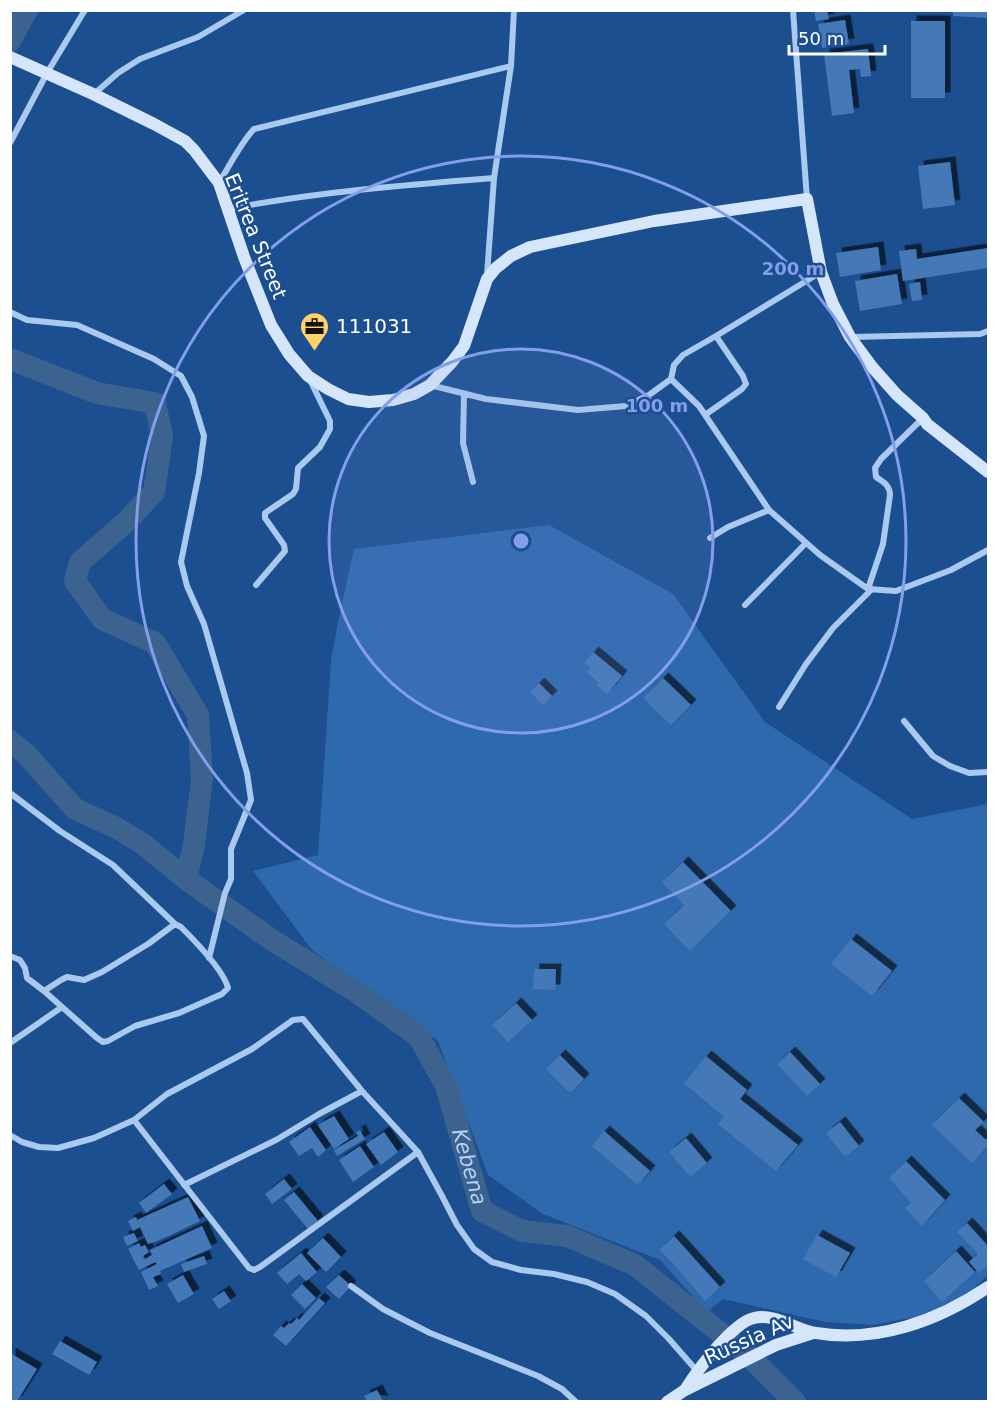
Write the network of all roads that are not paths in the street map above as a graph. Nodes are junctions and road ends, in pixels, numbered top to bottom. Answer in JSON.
{"nodes":[{"id":1,"x":85,"y":10,"type":"edge"},
{"id":2,"x":244,"y":10,"type":"edge"},
{"id":3,"x":514,"y":10,"type":"edge"},
{"id":4,"x":794,"y":10,"type":"edge"},
{"id":5,"x":15,"y":59,"type":"edge"},
{"id":6,"x":511,"y":66,"type":"junction"},
{"id":7,"x":48,"y":73,"type":"junction"},
{"id":8,"x":93,"y":94,"type":"junction"},
{"id":9,"x":10,"y":143,"type":"edge"},
{"id":10,"x":494,"y":178,"type":"junction"},
{"id":11,"x":219,"y":183,"type":"junction"},
{"id":12,"x":807,"y":199,"type":"junction"},
{"id":13,"x":228,"y":208,"type":"junction"},
{"id":14,"x":821,"y":273,"type":"junction"},
{"id":15,"x":487,"y":279,"type":"junction"},
{"id":16,"x":10,"y":312,"type":"edge"},
{"id":17,"x":988,"y":331,"type":"edge"},
{"id":18,"x":716,"y":336,"type":"junction"},
{"id":19,"x":850,"y":337,"type":"junction"},
{"id":20,"x":308,"y":376,"type":"junction"},
{"id":21,"x":671,"y":379,"type":"junction"},
{"id":22,"x":430,"y":386,"type":"junction"},
{"id":23,"x":464,"y":394,"type":"junction"},
{"id":24,"x":705,"y":415,"type":"junction"},
{"id":25,"x":923,"y":418,"type":"junction"},
{"id":26,"x":988,"y":472,"type":"edge"},
{"id":27,"x":474,"y":482,"type":"dead end"},
{"id":28,"x":769,"y":510,"type":"junction"},
{"id":29,"x":710,"y":538,"type":"dead end"},
{"id":30,"x":806,"y":543,"type":"junction"},
{"id":31,"x":988,"y":550,"type":"edge"},
{"id":32,"x":256,"y":585,"type":"dead end"},
{"id":33,"x":870,"y":589,"type":"junction"},
{"id":34,"x":745,"y":604,"type":"dead end"},
{"id":35,"x":779,"y":707,"type":"dead end"},
{"id":36,"x":904,"y":721,"type":"dead end"},
{"id":37,"x":988,"y":772,"type":"edge"},
{"id":38,"x":10,"y":793,"type":"edge"},
{"id":39,"x":175,"y":924,"type":"junction"},
{"id":40,"x":10,"y":956,"type":"edge"},
{"id":41,"x":209,"y":958,"type":"junction"},
{"id":42,"x":44,"y":991,"type":"junction"},
{"id":43,"x":62,"y":1007,"type":"junction"},
{"id":44,"x":10,"y":1043,"type":"edge"},
{"id":45,"x":362,"y":1091,"type":"junction"},
{"id":46,"x":134,"y":1120,"type":"junction"},
{"id":47,"x":10,"y":1135,"type":"edge"},
{"id":48,"x":418,"y":1152,"type":"junction"},
{"id":49,"x":184,"y":1185,"type":"junction"},
{"id":50,"x":351,"y":1286,"type":"dead end"},
{"id":51,"x":988,"y":1287,"type":"edge"},
{"id":52,"x":813,"y":1333,"type":"junction"},
{"id":53,"x":697,"y":1371,"type":"junction"},
{"id":54,"x":686,"y":1396,"type":"edge"},
{"id":55,"x":576,"y":1401,"type":"edge"},
{"id":56,"x":667,"y":1401,"type":"edge"}],
"edges":[{"from":1,"to":7,"type":"street"},
{"from":2,"to":8,"type":"street"},
{"from":3,"to":6,"type":"street"},
{"from":4,"to":12,"type":"street"},
{"from":5,"to":7,"type":"main road","name":"Eritrea Street"},
{"from":6,"to":10,"type":"street"},
{"from":6,"to":11,"type":"street"},
{"from":7,"to":8,"type":"main road","name":"Eritrea Street"},
{"from":7,"to":9,"type":"street"},
{"from":8,"to":11,"type":"main road","name":"Eritrea Street"},
{"from":10,"to":13,"type":"street"},
{"from":10,"to":15,"type":"street"},
{"from":11,"to":13,"type":"main road","name":"Eritrea Street"},
{"from":12,"to":14,"type":"main road"},
{"from":12,"to":15,"type":"main road","name":"Eritrea Street"},
{"from":13,"to":20,"type":"main road","name":"Eritrea Street"},
{"from":14,"to":18,"type":"street"},
{"from":14,"to":19,"type":"main road"},
{"from":15,"to":22,"type":"main road","name":"Eritrea Street"},
{"from":16,"to":41,"type":"street"},
{"from":17,"to":19,"type":"street"},
{"from":18,"to":21,"type":"street"},
{"from":18,"to":24,"type":"street"},
{"from":19,"to":25,"type":"main road"},
{"from":20,"to":22,"type":"main road","name":"Eritrea Street"},
{"from":20,"to":32,"type":"street"},
{"from":21,"to":23,"type":"street"},
{"from":21,"to":24,"type":"street"},
{"from":22,"to":23,"type":"street"},
{"from":23,"to":27,"type":"street"},
{"from":24,"to":28,"type":"street"},
{"from":25,"to":26,"type":"main road"},
{"from":25,"to":33,"type":"street"},
{"from":28,"to":29,"type":"street"},
{"from":28,"to":30,"type":"street"},
{"from":30,"to":33,"type":"street"},
{"from":30,"to":34,"type":"street"},
{"from":31,"to":33,"type":"street"},
{"from":33,"to":35,"type":"street"},
{"from":36,"to":37,"type":"street"},
{"from":38,"to":39,"type":"street"},
{"from":39,"to":41,"type":"street"},
{"from":39,"to":42,"type":"street"},
{"from":40,"to":42,"type":"street"},
{"from":41,"to":43,"type":"street"},
{"from":42,"to":43,"type":"street"},
{"from":43,"to":44,"type":"street"},
{"from":45,"to":46,"type":"street"},
{"from":45,"to":48,"type":"street"},
{"from":45,"to":49,"type":"street"},
{"from":46,"to":47,"type":"street"},
{"from":46,"to":49,"type":"street"},
{"from":48,"to":49,"type":"street"},
{"from":48,"to":53,"type":"street"},
{"from":50,"to":55,"type":"street"},
{"from":51,"to":52,"type":"main road"},
{"from":52,"to":53,"type":"main road","name":"Russia Av"},
{"from":52,"to":54,"type":"main road","name":"Russia Av"},
{"from":53,"to":54,"type":"main road","name":"Russia Av"},
{"from":54,"to":56,"type":"main road","name":"Russia Av"}]}
